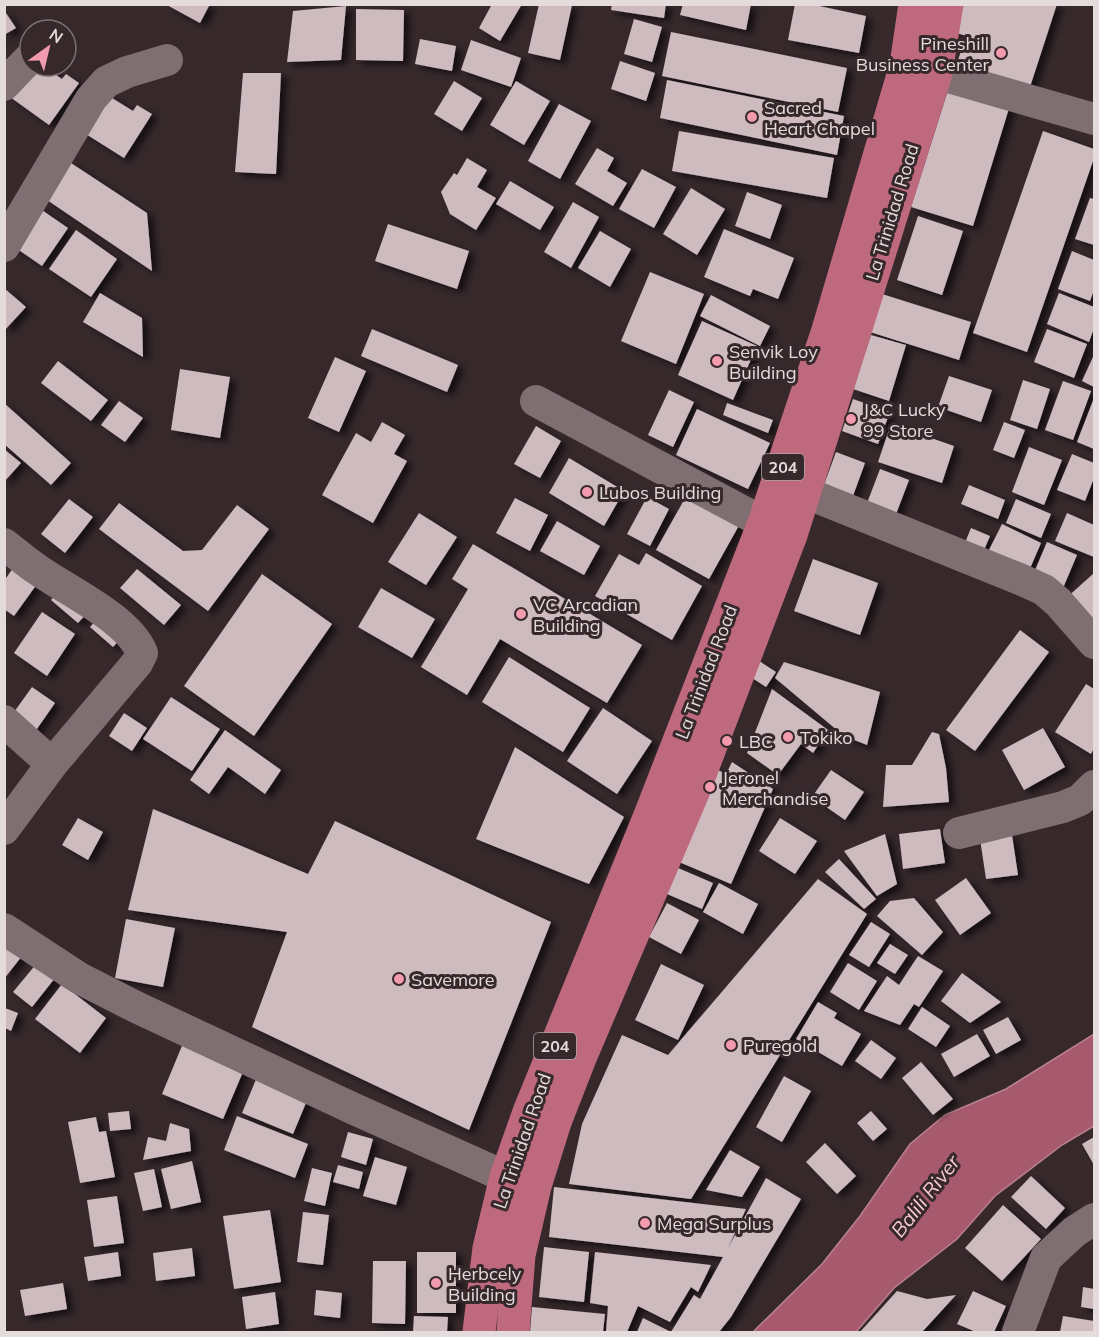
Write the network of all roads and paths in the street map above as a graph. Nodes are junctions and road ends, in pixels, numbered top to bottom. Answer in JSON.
{"nodes":[{"id":1,"x":915,"y":4,"type":"edge"},
{"id":2,"x":947,"y":4,"type":"edge"},
{"id":3,"x":167,"y":60,"type":"dead end"},
{"id":4,"x":921,"y":69,"type":"junction"},
{"id":5,"x":18,"y":70,"type":"edge"},
{"id":6,"x":4,"y":85,"type":"edge"},
{"id":7,"x":1095,"y":119,"type":"edge"},
{"id":8,"x":4,"y":246,"type":"edge"},
{"id":9,"x":536,"y":401,"type":"dead end"},
{"id":10,"x":804,"y":492,"type":"junction"},
{"id":11,"x":778,"y":529,"type":"junction"},
{"id":12,"x":4,"y":544,"type":"edge"},
{"id":13,"x":1095,"y":643,"type":"edge"},
{"id":14,"x":4,"y":721,"type":"edge"},
{"id":15,"x":52,"y":764,"type":"junction"},
{"id":16,"x":1095,"y":786,"type":"edge"},
{"id":17,"x":4,"y":829,"type":"edge"},
{"id":18,"x":959,"y":834,"type":"dead end"},
{"id":19,"x":4,"y":929,"type":"edge"},
{"id":20,"x":520,"y":1182,"type":"junction"},
{"id":21,"x":1095,"y":1219,"type":"edge"},
{"id":22,"x":479,"y":1332,"type":"edge"},
{"id":23,"x":513,"y":1332,"type":"edge"},
{"id":24,"x":1018,"y":1332,"type":"edge"}],
"edges":[{"from":1,"to":4,"type":"highway","name":"La Trinidad Road","number":"204"},
{"from":2,"to":4,"type":"highway","name":"La Trinidad Road","number":"204"},
{"from":3,"to":8,"type":"street"},
{"from":4,"to":7,"type":"street"},
{"from":4,"to":10,"type":"highway","name":"La Trinidad Road","number":"204"},
{"from":4,"to":11,"type":"highway","name":"La Trinidad Road","number":"204"},
{"from":5,"to":6,"type":"street"},
{"from":9,"to":11,"type":"street"},
{"from":10,"to":11,"type":"highway","name":"La Trinidad Road","number":"204"},
{"from":10,"to":13,"type":"street"},
{"from":11,"to":20,"type":"highway","name":"La Trinidad Road","number":"204"},
{"from":12,"to":15,"type":"street"},
{"from":14,"to":15,"type":"street"},
{"from":15,"to":17,"type":"street"},
{"from":16,"to":18,"type":"street"},
{"from":19,"to":20,"type":"street"},
{"from":20,"to":22,"type":"highway","name":"La Trinidad Road","number":"204"},
{"from":20,"to":23,"type":"highway","name":"La Trinidad Road","number":"204"},
{"from":21,"to":24,"type":"street"}]}
